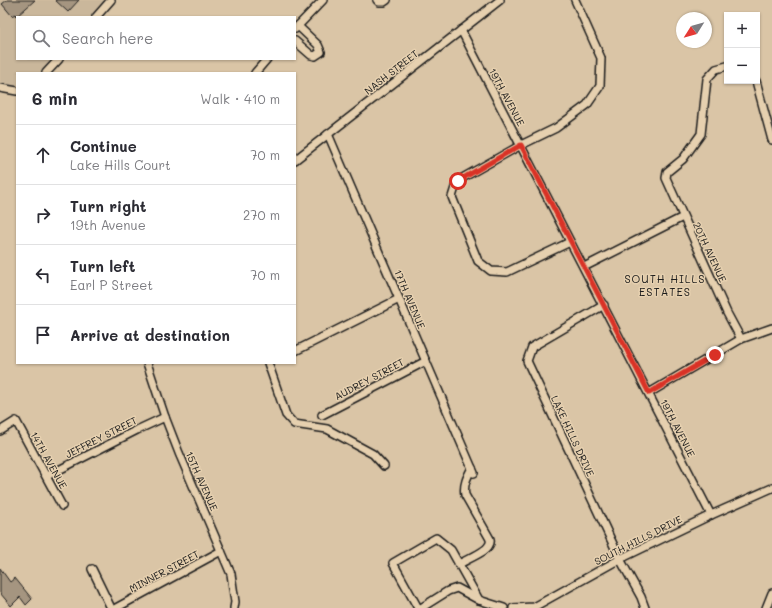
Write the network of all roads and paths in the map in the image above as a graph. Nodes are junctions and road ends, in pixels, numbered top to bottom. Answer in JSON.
{"nodes":[{"id":1,"x":111,"y":0,"type":"edge"},
{"id":2,"x":323,"y":0,"type":"edge"},
{"id":3,"x":377,"y":0,"type":"edge"},
{"id":4,"x":387,"y":0,"type":"edge"},
{"id":5,"x":500,"y":0,"type":"edge"},
{"id":6,"x":575,"y":0,"type":"edge"},
{"id":7,"x":97,"y":16,"type":"edge"},
{"id":8,"x":297,"y":28,"type":"edge"},
{"id":9,"x":461,"y":30,"type":"junction"},
{"id":10,"x":296,"y":42,"type":"edge"},
{"id":11,"x":58,"y":60,"type":"edge"},
{"id":12,"x":266,"y":60,"type":"edge"},
{"id":13,"x":724,"y":67,"type":"edge"},
{"id":14,"x":47,"y":72,"type":"edge"},
{"id":15,"x":256,"y":72,"type":"edge"},
{"id":16,"x":757,"y":84,"type":"edge"},
{"id":17,"x":0,"y":88,"type":"edge"},
{"id":18,"x":16,"y":91,"type":"edge"},
{"id":19,"x":328,"y":134,"type":"junction"},
{"id":20,"x":772,"y":140,"type":"edge"},
{"id":21,"x":521,"y":145,"type":"junction"},
{"id":22,"x":296,"y":159,"type":"edge"},
{"id":23,"x":683,"y":217,"type":"junction"},
{"id":24,"x":570,"y":242,"type":"junction"},
{"id":25,"x":584,"y":267,"type":"junction"},
{"id":26,"x":399,"y":299,"type":"junction"},
{"id":27,"x":604,"y":305,"type":"junction"},
{"id":28,"x":772,"y":328,"type":"edge"},
{"id":29,"x":741,"y":340,"type":"junction"},
{"id":30,"x":296,"y":351,"type":"edge"},
{"id":31,"x":426,"y":361,"type":"junction"},
{"id":32,"x":147,"y":364,"type":"edge"},
{"id":33,"x":269,"y":364,"type":"edge"},
{"id":34,"x":649,"y":393,"type":"junction"},
{"id":35,"x":322,"y":415,"type":"dead end"},
{"id":36,"x":165,"y":417,"type":"junction"},
{"id":37,"x":0,"y":431,"type":"edge"},
{"id":38,"x":384,"y":466,"type":"dead end"},
{"id":39,"x":47,"y":476,"type":"junction"},
{"id":40,"x":772,"y":488,"type":"edge"},
{"id":41,"x":62,"y":506,"type":"dead end"},
{"id":42,"x":711,"y":515,"type":"junction"},
{"id":43,"x":221,"y":551,"type":"junction"},
{"id":44,"x":620,"y":559,"type":"junction"},
{"id":45,"x":459,"y":564,"type":"junction"},
{"id":46,"x":92,"y":569,"type":"dead end"},
{"id":47,"x":772,"y":593,"type":"edge"},
{"id":48,"x":479,"y":600,"type":"junction"},
{"id":49,"x":111,"y":608,"type":"edge"},
{"id":50,"x":116,"y":608,"type":"edge"},
{"id":51,"x":234,"y":608,"type":"edge"},
{"id":52,"x":418,"y":608,"type":"edge"},
{"id":53,"x":421,"y":608,"type":"edge"},
{"id":54,"x":504,"y":608,"type":"edge"},
{"id":55,"x":513,"y":608,"type":"edge"},
{"id":56,"x":645,"y":608,"type":"edge"},
{"id":57,"x":766,"y":608,"type":"edge"}],
"edges":[{"from":1,"to":7,"type":"street"},
{"from":2,"to":8,"type":"street"},
{"from":3,"to":4,"type":"street"},
{"from":5,"to":9,"type":"street","name":"NASH STREET"},
{"from":6,"to":21,"type":"street"},
{"from":8,"to":10,"type":"street"},
{"from":9,"to":19,"type":"street","name":"NASH STREET"},
{"from":9,"to":21,"type":"street","name":"19TH AVENUE"},
{"from":11,"to":14,"type":"street"},
{"from":12,"to":15,"type":"street"},
{"from":13,"to":23,"type":"street","name":"20TH AVENUE"},
{"from":16,"to":20,"type":"street"},
{"from":17,"to":18,"type":"street"},
{"from":19,"to":22,"type":"street","name":"NASH STREET"},
{"from":19,"to":26,"type":"street","name":"17TH AVENUE"},
{"from":21,"to":24,"type":"street","name":"19TH AVENUE"},
{"from":21,"to":24,"type":"street"},
{"from":23,"to":25,"type":"street"},
{"from":23,"to":29,"type":"street","name":"20TH AVENUE"},
{"from":24,"to":25,"type":"street","name":"19TH AVENUE"},
{"from":25,"to":27,"type":"street","name":"19TH AVENUE"},
{"from":26,"to":30,"type":"street"},
{"from":26,"to":31,"type":"street","name":"17TH AVENUE"},
{"from":27,"to":34,"type":"street","name":"19TH AVENUE"},
{"from":27,"to":44,"type":"street","name":"LAKE HILLS DRIVE"},
{"from":28,"to":29,"type":"street"},
{"from":29,"to":34,"type":"street"},
{"from":31,"to":35,"type":"street","name":"AUDREY STREET"},
{"from":31,"to":45,"type":"street","name":"17TH AVENUE"},
{"from":32,"to":36,"type":"street","name":"15TH AVENUE"},
{"from":33,"to":38,"type":"street"},
{"from":34,"to":42,"type":"street","name":"19TH AVENUE"},
{"from":36,"to":39,"type":"street","name":"JEFFREY STREET"},
{"from":36,"to":43,"type":"street","name":"15TH AVENUE"},
{"from":37,"to":39,"type":"street","name":"14TH AVENUE"},
{"from":39,"to":41,"type":"street","name":"14TH AVENUE"},
{"from":40,"to":42,"type":"street","name":"SOUTH HILLS DRIVE"},
{"from":42,"to":44,"type":"street","name":"SOUTH HILLS DRIVE"},
{"from":43,"to":50,"type":"street","name":"MINNER STREET"},
{"from":43,"to":51,"type":"street","name":"15TH AVENUE"},
{"from":44,"to":55,"type":"street","name":"SOUTH HILLS DRIVE"},
{"from":44,"to":56,"type":"street","name":"LAKE HILLS DRIVE"},
{"from":45,"to":48,"type":"street"},
{"from":45,"to":52,"type":"street"},
{"from":46,"to":49,"type":"street"},
{"from":47,"to":57,"type":"street"},
{"from":48,"to":53,"type":"street"},
{"from":48,"to":54,"type":"street"}]}
